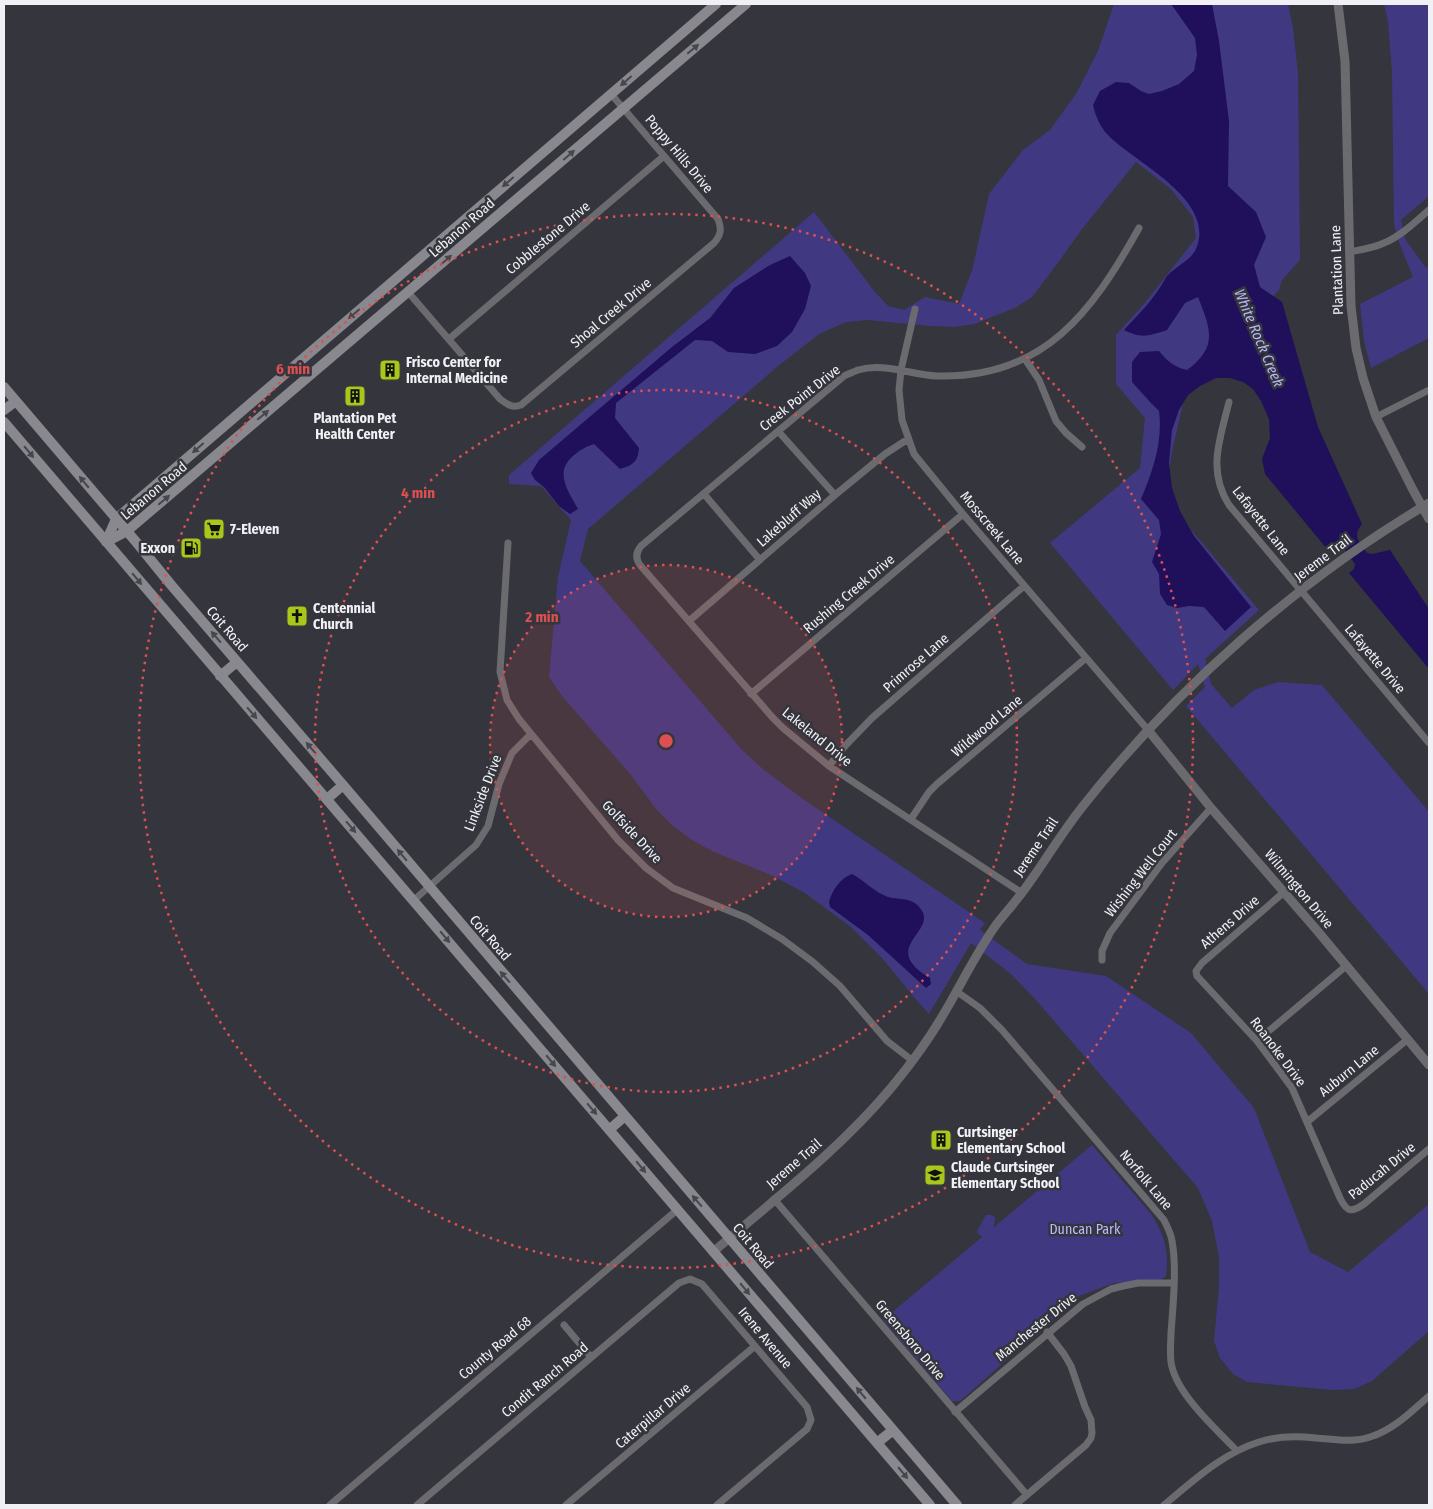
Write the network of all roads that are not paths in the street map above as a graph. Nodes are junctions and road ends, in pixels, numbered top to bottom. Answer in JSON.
{"nodes":[{"id":1,"x":716,"y":4,"type":"edge"},
{"id":2,"x":746,"y":4,"type":"edge"},
{"id":3,"x":1338,"y":4,"type":"edge"},
{"id":4,"x":611,"y":94,"type":"junction"},
{"id":5,"x":624,"y":108,"type":"junction"},
{"id":6,"x":664,"y":156,"type":"junction"},
{"id":7,"x":1429,"y":210,"type":"edge"},
{"id":8,"x":1139,"y":228,"type":"dead end"},
{"id":9,"x":721,"y":233,"type":"joint"},
{"id":10,"x":1349,"y":252,"type":"junction"},
{"id":11,"x":400,"y":275,"type":"junction"},
{"id":12,"x":391,"y":282,"type":"junction"},
{"id":13,"x":408,"y":292,"type":"junction"},
{"id":14,"x":915,"y":309,"type":"dead end"},
{"id":15,"x":449,"y":339,"type":"junction"},
{"id":16,"x":1026,"y":359,"type":"junction"},
{"id":17,"x":901,"y":370,"type":"junction"},
{"id":18,"x":4,"y":387,"type":"edge"},
{"id":19,"x":1429,"y":390,"type":"edge"},
{"id":20,"x":16,"y":401,"type":"junction"},
{"id":21,"x":1229,"y":402,"type":"dead end"},
{"id":22,"x":4,"y":410,"type":"edge"},
{"id":23,"x":1376,"y":417,"type":"junction"},
{"id":24,"x":4,"y":422,"type":"edge"},
{"id":25,"x":227,"y":422,"type":"junction"},
{"id":26,"x":778,"y":430,"type":"junction"},
{"id":27,"x":239,"y":436,"type":"junction"},
{"id":28,"x":908,"y":438,"type":"junction"},
{"id":29,"x":1082,"y":446,"type":"dead end"},
{"id":30,"x":704,"y":494,"type":"junction"},
{"id":31,"x":835,"y":496,"type":"junction"},
{"id":32,"x":1426,"y":505,"type":"edge"},
{"id":33,"x":963,"y":514,"type":"junction"},
{"id":34,"x":1429,"y":518,"type":"edge"},
{"id":35,"x":116,"y":519,"type":"junction"},
{"id":36,"x":127,"y":532,"type":"junction"},
{"id":37,"x":106,"y":542,"type":"junction"},
{"id":38,"x":508,"y":543,"type":"dead end"},
{"id":39,"x":636,"y":557,"type":"joint"},
{"id":40,"x":760,"y":560,"type":"junction"},
{"id":41,"x":1024,"y":586,"type":"junction"},
{"id":42,"x":1302,"y":591,"type":"junction"},
{"id":43,"x":688,"y":621,"type":"junction"},
{"id":44,"x":1086,"y":658,"type":"junction"},
{"id":45,"x":237,"y":662,"type":"junction"},
{"id":46,"x":220,"y":676,"type":"junction"},
{"id":47,"x":751,"y":694,"type":"junction"},
{"id":48,"x":1148,"y":730,"type":"junction"},
{"id":49,"x":531,"y":734,"type":"junction"},
{"id":50,"x":1429,"y":744,"type":"edge"},
{"id":51,"x":829,"y":766,"type":"junction"},
{"id":52,"x":343,"y":785,"type":"junction"},
{"id":53,"x":326,"y":799,"type":"junction"},
{"id":54,"x":1211,"y":808,"type":"junction"},
{"id":55,"x":911,"y":819,"type":"junction"},
{"id":56,"x":429,"y":887,"type":"junction"},
{"id":57,"x":1283,"y":892,"type":"junction"},
{"id":58,"x":1022,"y":893,"type":"junction"},
{"id":59,"x":414,"y":900,"type":"junction"},
{"id":60,"x":1102,"y":960,"type":"dead end"},
{"id":61,"x":1346,"y":966,"type":"junction"},
{"id":62,"x":1196,"y":973,"type":"joint"},
{"id":63,"x":956,"y":991,"type":"junction"},
{"id":64,"x":1408,"y":1040,"type":"junction"},
{"id":65,"x":1257,"y":1041,"type":"junction"},
{"id":66,"x":912,"y":1061,"type":"junction"},
{"id":67,"x":1429,"y":1065,"type":"edge"},
{"id":68,"x":625,"y":1116,"type":"junction"},
{"id":69,"x":1307,"y":1122,"type":"junction"},
{"id":70,"x":610,"y":1130,"type":"junction"},
{"id":71,"x":1429,"y":1148,"type":"edge"},
{"id":72,"x":774,"y":1200,"type":"junction"},
{"id":73,"x":677,"y":1210,"type":"junction"},
{"id":74,"x":1350,"y":1210,"type":"joint"},
{"id":75,"x":729,"y":1238,"type":"junction"},
{"id":76,"x":713,"y":1252,"type":"junction"},
{"id":77,"x":692,"y":1279,"type":"joint"},
{"id":78,"x":1174,"y":1283,"type":"junction"},
{"id":79,"x":564,"y":1325,"type":"dead end"},
{"id":80,"x":1047,"y":1332,"type":"junction"},
{"id":81,"x":755,"y":1346,"type":"junction"},
{"id":82,"x":591,"y":1357,"type":"junction"},
{"id":83,"x":1429,"y":1396,"type":"edge"},
{"id":84,"x":955,"y":1412,"type":"junction"},
{"id":85,"x":893,"y":1430,"type":"junction"},
{"id":86,"x":877,"y":1443,"type":"junction"},
{"id":87,"x":1237,"y":1451,"type":"junction"},
{"id":88,"x":1027,"y":1496,"type":"junction"},
{"id":89,"x":330,"y":1505,"type":"edge"},
{"id":90,"x":416,"y":1505,"type":"edge"},
{"id":91,"x":566,"y":1505,"type":"edge"},
{"id":92,"x":717,"y":1505,"type":"edge"},
{"id":93,"x":930,"y":1505,"type":"edge"},
{"id":94,"x":957,"y":1505,"type":"edge"},
{"id":95,"x":1015,"y":1505,"type":"edge"},
{"id":96,"x":1165,"y":1505,"type":"edge"}],
"edges":[{"from":1,"to":4,"type":"main road","name":"Lebanon Road","one_way":true},
{"from":5,"to":2,"type":"main road","name":"Lebanon Road","one_way":true},
{"from":3,"to":10,"type":"street","name":"Plantation Lane"},
{"from":4,"to":5,"type":"street","name":"Poppy Hills Drive"},
{"from":4,"to":11,"type":"main road","name":"Lebanon Road","one_way":true},
{"from":5,"to":6,"type":"street","name":"Poppy Hills Drive"},
{"from":13,"to":5,"type":"main road","name":"Lebanon Road","one_way":true},
{"from":6,"to":9,"type":"street","name":"Poppy Hills Drive"},
{"from":6,"to":15,"type":"street","name":"Cobblestone Drive"},
{"from":7,"to":10,"type":"street"},
{"from":8,"to":16,"type":"street","name":"Creek Point Drive"},
{"from":9,"to":15,"type":"street","name":"Shoal Creek Drive"},
{"from":10,"to":23,"type":"street","name":"Plantation Lane"},
{"from":11,"to":12,"type":"main road","name":"Lebanon Road"},
{"from":11,"to":13,"type":"main road"},
{"from":12,"to":13,"type":"main road"},
{"from":12,"to":25,"type":"main road","name":"Lebanon Road","one_way":true},
{"from":13,"to":15,"type":"street"},
{"from":27,"to":13,"type":"main road","name":"Lebanon Road","one_way":true},
{"from":14,"to":17,"type":"street","name":"Mosscreek Lane"},
{"from":16,"to":17,"type":"street","name":"Creek Point Drive"},
{"from":16,"to":29,"type":"street"},
{"from":17,"to":26,"type":"street","name":"Creek Point Drive"},
{"from":17,"to":28,"type":"street","name":"Mosscreek Lane"},
{"from":18,"to":20,"type":"main road","name":"Coit Road"},
{"from":19,"to":23,"type":"street"},
{"from":20,"to":22,"type":"main road"},
{"from":35,"to":20,"type":"main road","name":"Coit Road","one_way":true},
{"from":21,"to":42,"type":"street","name":"Lafayette Lane"},
{"from":23,"to":32,"type":"street","name":"Plantation Lane"},
{"from":24,"to":37,"type":"main road","one_way":true},
{"from":25,"to":27,"type":"main road"},
{"from":25,"to":35,"type":"main road","name":"Lebanon Road","one_way":true},
{"from":26,"to":30,"type":"street","name":"Creek Point Drive"},
{"from":26,"to":31,"type":"street"},
{"from":36,"to":27,"type":"main road","name":"Lebanon Road","one_way":true},
{"from":28,"to":31,"type":"street","name":"Lakebluff Way"},
{"from":28,"to":33,"type":"street","name":"Mosscreek Lane"},
{"from":30,"to":39,"type":"street","name":"Creek Point Drive"},
{"from":30,"to":40,"type":"street"},
{"from":31,"to":40,"type":"street","name":"Lakebluff Way"},
{"from":32,"to":34,"type":"street","name":"Plantation Lane"},
{"from":32,"to":42,"type":"street","name":"Jereme Trail"},
{"from":33,"to":41,"type":"street","name":"Mosscreek Lane"},
{"from":33,"to":47,"type":"street","name":"Rushing Creek Drive"},
{"from":35,"to":36,"type":"main road","name":"Coit Road"},
{"from":35,"to":37,"type":"main road","name":"Lebanon Road"},
{"from":36,"to":37,"type":"main road","name":"Lebanon Road"},
{"from":45,"to":36,"type":"main road","name":"Coit Road","one_way":true},
{"from":37,"to":46,"type":"main road","one_way":true},
{"from":38,"to":49,"type":"street","name":"Golfside Drive"},
{"from":39,"to":43,"type":"street","name":"Lakeland Drive"},
{"from":40,"to":43,"type":"street","name":"Lakebluff Way"},
{"from":41,"to":44,"type":"street","name":"Mosscreek Lane"},
{"from":41,"to":51,"type":"street","name":"Primrose Lane"},
{"from":42,"to":48,"type":"street","name":"Jereme Trail"},
{"from":42,"to":50,"type":"street","name":"Lafayette Drive"},
{"from":43,"to":47,"type":"street","name":"Lakeland Drive"},
{"from":44,"to":48,"type":"street","name":"Mosscreek Lane"},
{"from":44,"to":55,"type":"street","name":"Wildwood Lane"},
{"from":45,"to":46,"type":"main road"},
{"from":52,"to":45,"type":"main road","name":"Coit Road","one_way":true},
{"from":46,"to":53,"type":"main road","one_way":true},
{"from":47,"to":51,"type":"street","name":"Lakeland Drive"},
{"from":48,"to":54,"type":"street","name":"Wilmington Drive"},
{"from":48,"to":58,"type":"street","name":"Jereme Trail"},
{"from":49,"to":56,"type":"street","name":"Linkside Drive"},
{"from":49,"to":66,"type":"street","name":"Golfside Drive"},
{"from":51,"to":55,"type":"street","name":"Lakeland Drive"},
{"from":52,"to":53,"type":"main road"},
{"from":56,"to":52,"type":"main road","name":"Coit Road","one_way":true},
{"from":53,"to":59,"type":"main road","one_way":true},
{"from":54,"to":57,"type":"street","name":"Wilmington Drive"},
{"from":54,"to":60,"type":"street","name":"Wishing Well Court"},
{"from":55,"to":58,"type":"street","name":"Lakeland Drive"},
{"from":56,"to":59,"type":"street","name":"Linkside Drive"},
{"from":68,"to":56,"type":"main road","name":"Coit Road","one_way":true},
{"from":57,"to":61,"type":"street","name":"Wilmington Drive"},
{"from":57,"to":62,"type":"street","name":"Athens Drive"},
{"from":58,"to":63,"type":"street","name":"Jereme Trail"},
{"from":59,"to":70,"type":"main road","one_way":true},
{"from":61,"to":64,"type":"street","name":"Wilmington Drive"},
{"from":61,"to":65,"type":"street"},
{"from":62,"to":65,"type":"street","name":"Roanoke Drive"},
{"from":63,"to":66,"type":"street","name":"Jereme Trail"},
{"from":63,"to":78,"type":"street","name":"Norfolk Lane"},
{"from":64,"to":67,"type":"street","name":"Wilmington Drive"},
{"from":64,"to":69,"type":"street","name":"Auburn Lane"},
{"from":65,"to":69,"type":"street","name":"Roanoke Drive"},
{"from":66,"to":72,"type":"street","name":"Jereme Trail"},
{"from":68,"to":70,"type":"main road"},
{"from":75,"to":68,"type":"main road","name":"Coit Road","one_way":true},
{"from":69,"to":74,"type":"street","name":"Roanoke Drive"},
{"from":70,"to":73,"type":"main road","one_way":true},
{"from":71,"to":74,"type":"street","name":"Paducah Drive"},
{"from":72,"to":75,"type":"street","name":"Jereme Trail"},
{"from":72,"to":84,"type":"street","name":"Greensboro Drive"},
{"from":73,"to":76,"type":"main road"},
{"from":73,"to":89,"type":"street","name":"County Road 68"},
{"from":75,"to":76,"type":"street","name":"Jereme Trail"},
{"from":85,"to":75,"type":"main road","name":"Coit Road","one_way":true},
{"from":76,"to":86,"type":"main road","one_way":true},
{"from":77,"to":81,"type":"street","name":"Irene Avenue"},
{"from":77,"to":82,"type":"street","name":"Condit Ranch Road"},
{"from":78,"to":80,"type":"street","name":"Manchester Drive"},
{"from":78,"to":87,"type":"street","name":"Norfolk Lane"},
{"from":79,"to":82,"type":"street"},
{"from":80,"to":84,"type":"street","name":"Manchester Drive"},
{"from":80,"to":88,"type":"street"},
{"from":81,"to":91,"type":"street","name":"Caterpillar Drive"},
{"from":81,"to":92,"type":"street","name":"Irene Avenue"},
{"from":82,"to":90,"type":"street","name":"Condit Ranch Road"},
{"from":83,"to":87,"type":"street"},
{"from":84,"to":88,"type":"street","name":"Greensboro Drive"},
{"from":85,"to":86,"type":"main road"},
{"from":85,"to":94,"type":"main road","name":"Coit Road"},
{"from":86,"to":93,"type":"main road","one_way":true},
{"from":87,"to":96,"type":"street"},
{"from":88,"to":95,"type":"street"}]}
